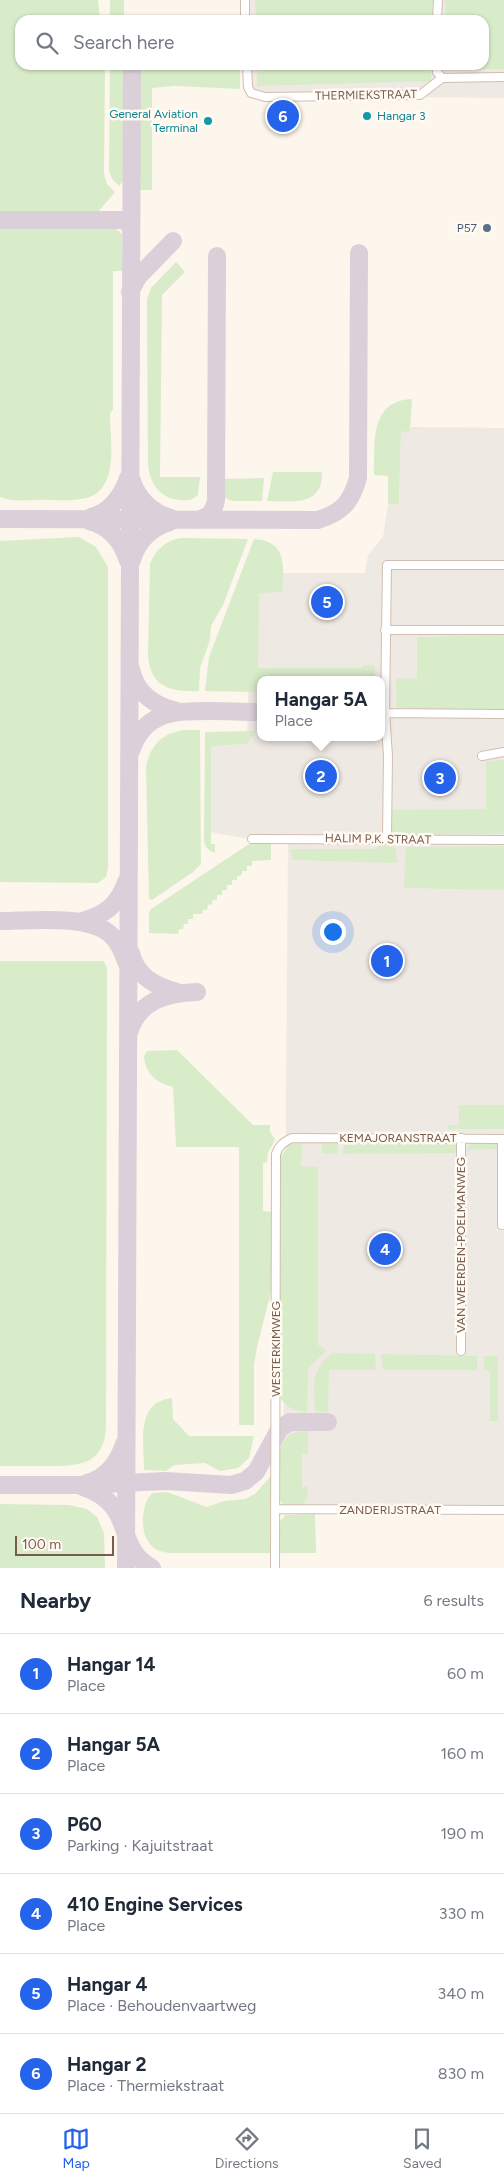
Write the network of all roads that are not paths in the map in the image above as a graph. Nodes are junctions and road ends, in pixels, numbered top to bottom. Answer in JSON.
{"nodes":[{"id":1,"x":245,"y":0,"type":"edge"},
{"id":2,"x":438,"y":0,"type":"edge"},
{"id":3,"x":245,"y":15,"type":"edge"},
{"id":4,"x":437,"y":15,"type":"edge"},
{"id":5,"x":247,"y":70,"type":"edge"},
{"id":6,"x":437,"y":70,"type":"edge"},
{"id":7,"x":504,"y":76,"type":"edge"},
{"id":8,"x":442,"y":78,"type":"junction"},
{"id":9,"x":504,"y":565,"type":"edge"},
{"id":10,"x":385,"y":630,"type":"junction"},
{"id":11,"x":504,"y":630,"type":"edge"},
{"id":12,"x":385,"y":713,"type":"junction"},
{"id":13,"x":504,"y":714,"type":"edge"},
{"id":14,"x":504,"y":752,"type":"edge"},
{"id":15,"x":482,"y":756,"type":"dead end"},
{"id":16,"x":252,"y":839,"type":"dead end"},
{"id":17,"x":388,"y":839,"type":"junction"},
{"id":18,"x":504,"y":840,"type":"edge"},
{"id":19,"x":292,"y":1138,"type":"joint"},
{"id":20,"x":461,"y":1138,"type":"junction"},
{"id":21,"x":503,"y":1139,"type":"edge"},
{"id":22,"x":502,"y":1225,"type":"dead end"},
{"id":23,"x":461,"y":1352,"type":"dead end"},
{"id":24,"x":275,"y":1509,"type":"junction"},
{"id":25,"x":504,"y":1510,"type":"edge"},
{"id":26,"x":275,"y":1568,"type":"edge"}],
"edges":[{"from":1,"to":3,"type":"street"},
{"from":2,"to":4,"type":"street"},
{"from":5,"to":8,"type":"street","name":"THERMIEKSTRAAT"},
{"from":6,"to":8,"type":"street"},
{"from":7,"to":8,"type":"street"},
{"from":9,"to":10,"type":"street"},
{"from":10,"to":11,"type":"street"},
{"from":10,"to":12,"type":"street"},
{"from":12,"to":13,"type":"street"},
{"from":12,"to":17,"type":"street"},
{"from":14,"to":15,"type":"street"},
{"from":16,"to":17,"type":"street","name":"HALIM P.K. STRAAT"},
{"from":17,"to":18,"type":"street","name":"HALIM P.K. STRAAT"},
{"from":19,"to":20,"type":"street","name":"KEMAJORANSTRAAT"},
{"from":19,"to":24,"type":"street","name":"WESTERKIMWEG"},
{"from":20,"to":21,"type":"street","name":"KEMAJORANSTRAAT"},
{"from":20,"to":23,"type":"street","name":"VAN WEERDEN-POELMANWEG"},
{"from":21,"to":22,"type":"street"},
{"from":24,"to":25,"type":"street","name":"ZANDERIJSTRAAT"},
{"from":24,"to":26,"type":"street","name":"WESTERKIMWEG"}]}
